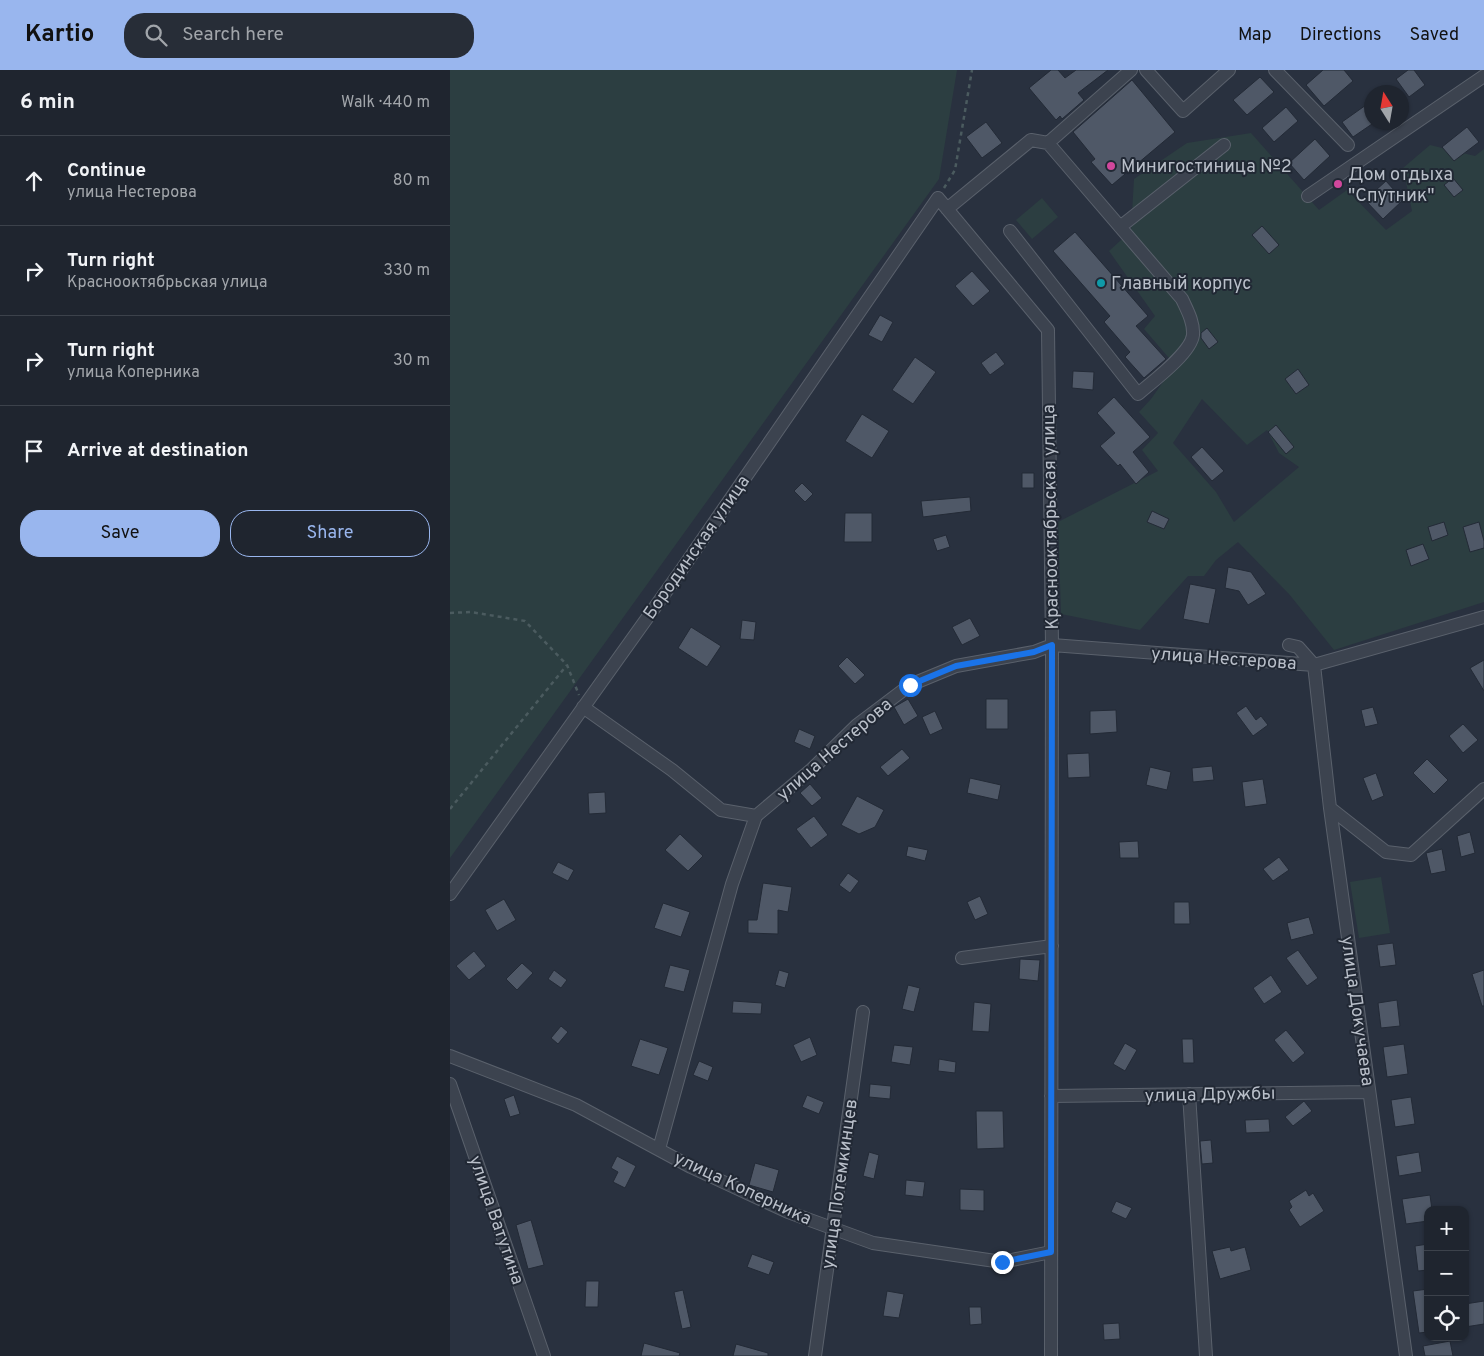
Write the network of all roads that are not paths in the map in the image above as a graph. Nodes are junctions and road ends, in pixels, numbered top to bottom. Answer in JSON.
{"nodes":[{"id":1,"x":1131,"y":70,"type":"edge"},
{"id":2,"x":1146,"y":70,"type":"edge"},
{"id":3,"x":1275,"y":70,"type":"edge"},
{"id":4,"x":1220,"y":73,"type":"edge"},
{"id":5,"x":1484,"y":76,"type":"edge"},
{"id":6,"x":1048,"y":143,"type":"junction"},
{"id":7,"x":1224,"y":144,"type":"dead end"},
{"id":8,"x":1348,"y":145,"type":"dead end"},
{"id":9,"x":1308,"y":196,"type":"dead end"},
{"id":10,"x":938,"y":198,"type":"joint"},
{"id":11,"x":947,"y":209,"type":"junction"},
{"id":12,"x":1120,"y":227,"type":"junction"},
{"id":13,"x":1010,"y":231,"type":"dead end"},
{"id":14,"x":1484,"y":617,"type":"edge"},
{"id":15,"x":1052,"y":645,"type":"junction"},
{"id":16,"x":1289,"y":645,"type":"dead end"},
{"id":17,"x":1314,"y":665,"type":"junction"},
{"id":18,"x":583,"y":707,"type":"junction"},
{"id":19,"x":1484,"y":789,"type":"edge"},
{"id":20,"x":1330,"y":808,"type":"junction"},
{"id":21,"x":756,"y":816,"type":"junction"},
{"id":22,"x":450,"y":894,"type":"edge"},
{"id":23,"x":1052,"y":946,"type":"junction"},
{"id":24,"x":962,"y":958,"type":"dead end"},
{"id":25,"x":863,"y":1012,"type":"dead end"},
{"id":26,"x":450,"y":1056,"type":"edge"},
{"id":27,"x":450,"y":1084,"type":"edge"},
{"id":28,"x":1369,"y":1092,"type":"junction"},
{"id":29,"x":1189,"y":1094,"type":"junction"},
{"id":30,"x":1051,"y":1096,"type":"junction"},
{"id":31,"x":659,"y":1149,"type":"junction"},
{"id":32,"x":833,"y":1228,"type":"junction"},
{"id":33,"x":1051,"y":1252,"type":"junction"},
{"id":34,"x":544,"y":1356,"type":"edge"},
{"id":35,"x":815,"y":1356,"type":"edge"},
{"id":36,"x":1051,"y":1356,"type":"edge"},
{"id":37,"x":1206,"y":1356,"type":"edge"},
{"id":38,"x":1406,"y":1356,"type":"edge"}],
"edges":[{"from":1,"to":6,"type":"street"},
{"from":2,"to":4,"type":"street"},
{"from":3,"to":8,"type":"street"},
{"from":5,"to":9,"type":"street"},
{"from":6,"to":11,"type":"street"},
{"from":6,"to":12,"type":"street"},
{"from":7,"to":12,"type":"street"},
{"from":10,"to":11,"type":"street","name":"Краснооктябрьская улица"},
{"from":10,"to":18,"type":"street","name":"Бородинская улица"},
{"from":11,"to":15,"type":"street","name":"Краснооктябрьская улица"},
{"from":12,"to":13,"type":"street"},
{"from":14,"to":17,"type":"street"},
{"from":15,"to":17,"type":"street","name":"улица Нестерова"},
{"from":15,"to":21,"type":"street","name":"улица Нестерова"},
{"from":15,"to":23,"type":"street","name":"Краснооктябрьская улица"},
{"from":16,"to":17,"type":"street"},
{"from":17,"to":20,"type":"street","name":"улица Докучаева"},
{"from":18,"to":21,"type":"street"},
{"from":18,"to":22,"type":"street","name":"Бородинская улица"},
{"from":19,"to":20,"type":"street"},
{"from":20,"to":28,"type":"street","name":"улица Докучаева"},
{"from":21,"to":31,"type":"street"},
{"from":23,"to":24,"type":"street"},
{"from":23,"to":30,"type":"street","name":"Краснооктябрьская улица"},
{"from":25,"to":32,"type":"street","name":"улица Потемкинцев"},
{"from":26,"to":31,"type":"street","name":"улица Коперника"},
{"from":27,"to":34,"type":"street","name":"улица Ватутина"},
{"from":28,"to":29,"type":"street","name":"улица Дружбы"},
{"from":28,"to":38,"type":"street","name":"улица Докучаева"},
{"from":29,"to":30,"type":"street","name":"улица Дружбы"},
{"from":29,"to":37,"type":"street"},
{"from":30,"to":33,"type":"street","name":"Краснооктябрьская улица"},
{"from":31,"to":32,"type":"street","name":"улица Коперника"},
{"from":32,"to":33,"type":"street","name":"улица Коперника"},
{"from":32,"to":35,"type":"street","name":"улица Потемкинцев"},
{"from":33,"to":36,"type":"street","name":"Краснооктябрьская улица"}]}
